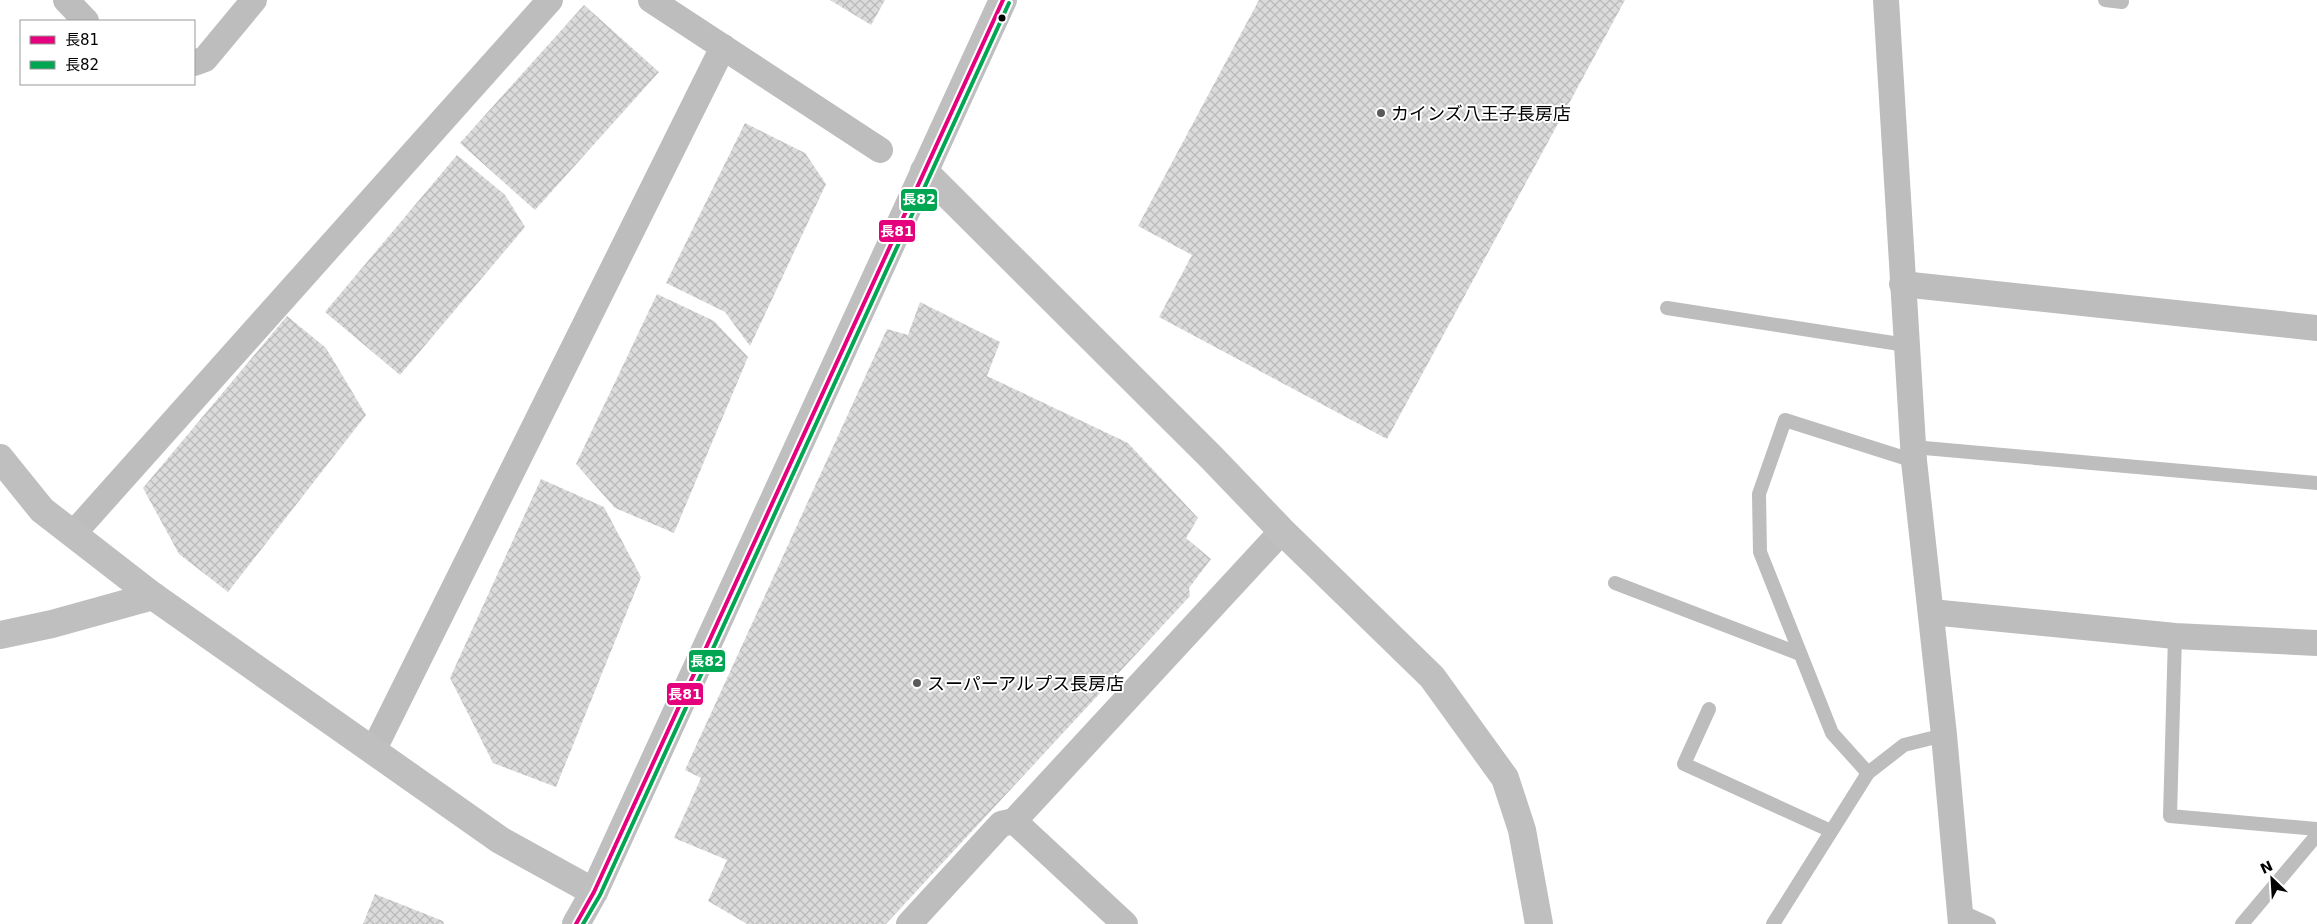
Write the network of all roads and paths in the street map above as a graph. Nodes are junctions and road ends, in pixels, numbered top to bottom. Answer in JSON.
{"nodes":[{"id":1,"x":66,"y":0,"type":"edge"},
{"id":2,"x":254,"y":0,"type":"edge"},
{"id":3,"x":550,"y":0,"type":"edge"},
{"id":4,"x":651,"y":0,"type":"edge"},
{"id":5,"x":1003,"y":0,"type":"edge"},
{"id":6,"x":1886,"y":0,"type":"edge"},
{"id":7,"x":2105,"y":0,"type":"edge"},
{"id":8,"x":2122,"y":2,"type":"dead end"},
{"id":9,"x":85,"y":20,"type":"edge"},
{"id":10,"x":723,"y":47,"type":"junction"},
{"id":11,"x":195,"y":64,"type":"edge"},
{"id":12,"x":880,"y":150,"type":"dead end"},
{"id":13,"x":924,"y":171,"type":"junction"},
{"id":14,"x":1902,"y":284,"type":"junction"},
{"id":15,"x":1667,"y":308,"type":"dead end"},
{"id":16,"x":2317,"y":328,"type":"edge"},
{"id":17,"x":1906,"y":345,"type":"junction"},
{"id":18,"x":1913,"y":454,"type":"junction"},
{"id":19,"x":0,"y":458,"type":"edge"},
{"id":20,"x":2317,"y":483,"type":"edge"},
{"id":21,"x":1282,"y":531,"type":"junction"},
{"id":22,"x":73,"y":534,"type":"junction"},
{"id":23,"x":1615,"y":583,"type":"dead end"},
{"id":24,"x":153,"y":596,"type":"junction"},
{"id":25,"x":1931,"y":612,"type":"junction"},
{"id":26,"x":0,"y":635,"type":"edge"},
{"id":27,"x":2175,"y":636,"type":"junction"},
{"id":28,"x":2317,"y":643,"type":"edge"},
{"id":29,"x":1800,"y":654,"type":"junction"},
{"id":30,"x":1709,"y":709,"type":"dead end"},
{"id":31,"x":1944,"y":734,"type":"junction"},
{"id":32,"x":373,"y":751,"type":"junction"},
{"id":33,"x":1868,"y":773,"type":"junction"},
{"id":34,"x":1014,"y":821,"type":"junction"},
{"id":35,"x":2317,"y":829,"type":"edge"},
{"id":36,"x":1831,"y":831,"type":"junction"},
{"id":37,"x":2317,"y":835,"type":"edge"},
{"id":38,"x":594,"y":892,"type":"junction"},
{"id":39,"x":1960,"y":917,"type":"edge"},
{"id":40,"x":576,"y":924,"type":"edge"},
{"id":41,"x":909,"y":924,"type":"edge"},
{"id":42,"x":1125,"y":924,"type":"edge"},
{"id":43,"x":1538,"y":924,"type":"edge"},
{"id":44,"x":1773,"y":924,"type":"edge"},
{"id":45,"x":1989,"y":924,"type":"edge"},
{"id":46,"x":2242,"y":924,"type":"edge"}],
"edges":[{"from":1,"to":9,"type":"street"},
{"from":2,"to":11,"type":"street"},
{"from":3,"to":22,"type":"street"},
{"from":4,"to":10,"type":"street"},
{"from":5,"to":13,"type":"street"},
{"from":6,"to":14,"type":"street"},
{"from":7,"to":8,"type":"lane"},
{"from":10,"to":12,"type":"street"},
{"from":10,"to":32,"type":"street"},
{"from":13,"to":21,"type":"street"},
{"from":13,"to":38,"type":"street"},
{"from":14,"to":16,"type":"street"},
{"from":14,"to":17,"type":"street"},
{"from":15,"to":17,"type":"lane"},
{"from":17,"to":18,"type":"street"},
{"from":18,"to":20,"type":"lane"},
{"from":18,"to":25,"type":"street"},
{"from":18,"to":29,"type":"lane"},
{"from":19,"to":22,"type":"street"},
{"from":21,"to":34,"type":"street"},
{"from":21,"to":43,"type":"street"},
{"from":22,"to":24,"type":"street"},
{"from":23,"to":29,"type":"lane"},
{"from":24,"to":26,"type":"street"},
{"from":24,"to":32,"type":"street"},
{"from":25,"to":27,"type":"street"},
{"from":25,"to":31,"type":"street"},
{"from":27,"to":28,"type":"street"},
{"from":27,"to":35,"type":"lane"},
{"from":29,"to":33,"type":"lane"},
{"from":30,"to":36,"type":"lane"},
{"from":31,"to":33,"type":"lane"},
{"from":31,"to":39,"type":"street"},
{"from":32,"to":38,"type":"street"},
{"from":33,"to":36,"type":"lane"},
{"from":34,"to":41,"type":"street"},
{"from":34,"to":42,"type":"street"},
{"from":36,"to":44,"type":"lane"},
{"from":37,"to":46,"type":"lane"},
{"from":38,"to":40,"type":"street"},
{"from":39,"to":45,"type":"lane"}]}
